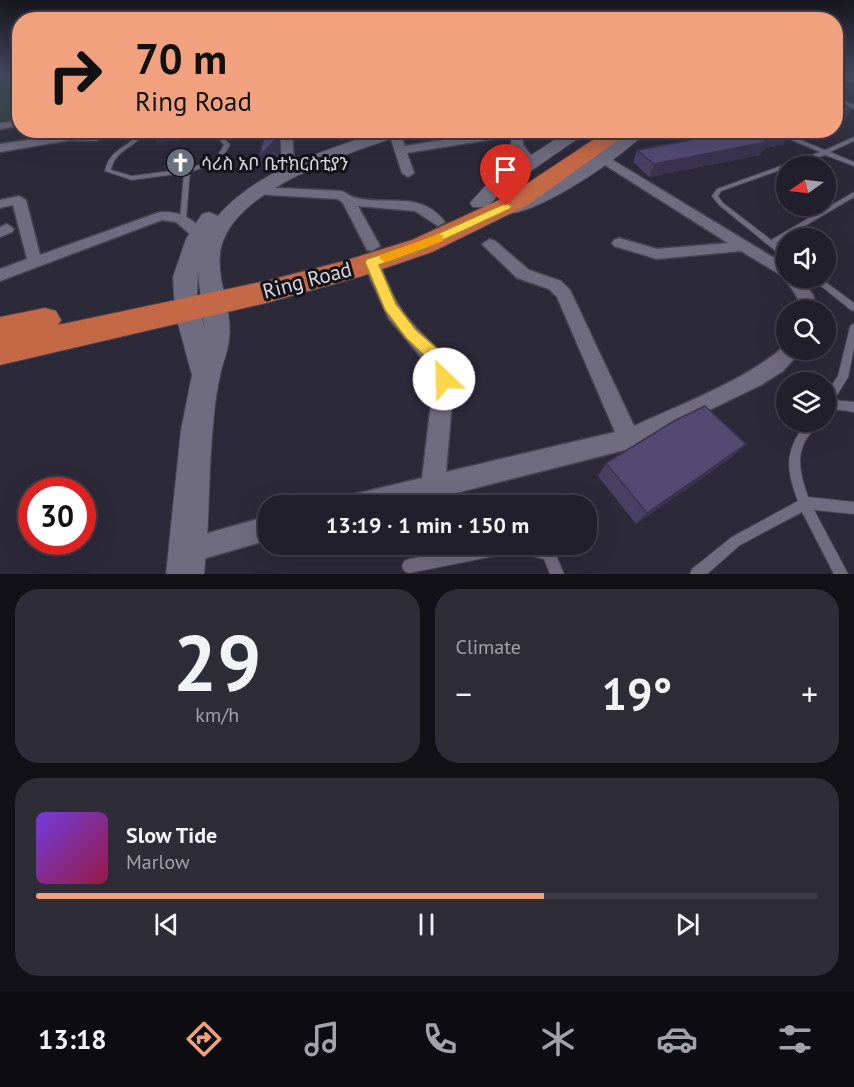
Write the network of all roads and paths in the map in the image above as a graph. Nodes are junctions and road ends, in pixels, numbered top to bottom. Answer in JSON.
{"nodes":[{"id":1,"x":64,"y":138,"type":"edge"},
{"id":2,"x":139,"y":138,"type":"edge"},
{"id":3,"x":221,"y":138,"type":"edge"},
{"id":4,"x":286,"y":138,"type":"edge"},
{"id":5,"x":386,"y":138,"type":"edge"},
{"id":6,"x":388,"y":138,"type":"edge"},
{"id":7,"x":395,"y":138,"type":"edge"},
{"id":8,"x":412,"y":138,"type":"edge"},
{"id":9,"x":455,"y":138,"type":"edge"},
{"id":10,"x":487,"y":138,"type":"edge"},
{"id":11,"x":520,"y":138,"type":"edge"},
{"id":12,"x":565,"y":138,"type":"edge"},
{"id":13,"x":590,"y":138,"type":"edge"},
{"id":14,"x":611,"y":138,"type":"edge"},
{"id":15,"x":628,"y":138,"type":"edge"},
{"id":16,"x":789,"y":138,"type":"edge"},
{"id":17,"x":854,"y":139,"type":"edge"},
{"id":18,"x":458,"y":143,"type":"junction"},
{"id":19,"x":0,"y":148,"type":"edge"},
{"id":20,"x":824,"y":153,"type":"junction"},
{"id":21,"x":601,"y":158,"type":"junction"},
{"id":22,"x":531,"y":163,"type":"junction"},
{"id":23,"x":288,"y":164,"type":"junction"},
{"id":24,"x":854,"y":164,"type":"edge"},
{"id":25,"x":187,"y":171,"type":"junction"},
{"id":26,"x":408,"y":173,"type":"dead end"},
{"id":27,"x":258,"y":190,"type":"junction"},
{"id":28,"x":854,"y":194,"type":"edge"},
{"id":29,"x":349,"y":201,"type":"junction"},
{"id":30,"x":0,"y":204,"type":"edge"},
{"id":31,"x":487,"y":208,"type":"junction"},
{"id":32,"x":184,"y":218,"type":"junction"},
{"id":33,"x":438,"y":222,"type":"junction"},
{"id":34,"x":198,"y":234,"type":"junction"},
{"id":35,"x":619,"y":243,"type":"dead end"},
{"id":36,"x":771,"y":243,"type":"junction"},
{"id":37,"x":490,"y":244,"type":"dead end"},
{"id":38,"x":745,"y":246,"type":"junction"},
{"id":39,"x":776,"y":247,"type":"edge"},
{"id":40,"x":372,"y":254,"type":"junction"},
{"id":41,"x":36,"y":262,"type":"junction"},
{"id":42,"x":776,"y":266,"type":"edge"},
{"id":43,"x":0,"y":275,"type":"edge"},
{"id":44,"x":828,"y":288,"type":"edge"},
{"id":45,"x":199,"y":296,"type":"junction"},
{"id":46,"x":854,"y":308,"type":"edge"},
{"id":47,"x":854,"y":327,"type":"edge"},
{"id":48,"x":0,"y":330,"type":"edge"},
{"id":49,"x":0,"y":351,"type":"edge"},
{"id":50,"x":782,"y":360,"type":"edge"},
{"id":51,"x":836,"y":387,"type":"edge"},
{"id":52,"x":836,"y":405,"type":"edge"},
{"id":53,"x":854,"y":407,"type":"edge"},
{"id":54,"x":806,"y":432,"type":"edge"},
{"id":55,"x":629,"y":440,"type":"junction"},
{"id":56,"x":433,"y":485,"type":"junction"},
{"id":57,"x":396,"y":495,"type":"edge"},
{"id":58,"x":806,"y":503,"type":"junction"},
{"id":59,"x":854,"y":508,"type":"edge"},
{"id":60,"x":258,"y":532,"type":"edge"},
{"id":61,"x":187,"y":562,"type":"edge"},
{"id":62,"x":410,"y":566,"type":"dead end"},
{"id":63,"x":557,"y":574,"type":"edge"},
{"id":64,"x":697,"y":574,"type":"edge"},
{"id":65,"x":841,"y":574,"type":"edge"}],
"edges":[{"from":1,"to":19,"type":"street"},
{"from":2,"to":25,"type":"lane"},
{"from":3,"to":25,"type":"lane"},
{"from":4,"to":23,"type":"street"},
{"from":5,"to":23,"type":"main road"},
{"from":6,"to":27,"type":"main road"},
{"from":7,"to":26,"type":"street"},
{"from":8,"to":18,"type":"street"},
{"from":9,"to":18,"type":"street"},
{"from":10,"to":18,"type":"street"},
{"from":11,"to":22,"type":"street"},
{"from":12,"to":22,"type":"main road"},
{"from":13,"to":31,"type":"highway","name":"Ring Road"},
{"from":14,"to":31,"type":"highway","name":"Ring Road"},
{"from":15,"to":21,"type":"main road"},
{"from":16,"to":20,"type":"lane"},
{"from":17,"to":20,"type":"lane"},
{"from":20,"to":24,"type":"lane"},
{"from":20,"to":36,"type":"lane"},
{"from":21,"to":31,"type":"main road"},
{"from":21,"to":38,"type":"street"},
{"from":22,"to":31,"type":"main road"},
{"from":23,"to":34,"type":"main road"},
{"from":25,"to":32,"type":"lane"},
{"from":27,"to":29,"type":"street"},
{"from":27,"to":45,"type":"main road"},
{"from":28,"to":36,"type":"lane"},
{"from":29,"to":33,"type":"street"},
{"from":29,"to":40,"type":"street"},
{"from":30,"to":41,"type":"street"},
{"from":31,"to":33,"type":"highway","name":"Ring Road"},
{"from":31,"to":40,"type":"highway","name":"Ring Road"},
{"from":32,"to":34,"type":"street"},
{"from":32,"to":41,"type":"street"},
{"from":33,"to":40,"type":"highway","name":"Ring Road"},
{"from":34,"to":45,"type":"main road"},
{"from":35,"to":38,"type":"street"},
{"from":36,"to":39,"type":"lane"},
{"from":37,"to":55,"type":"street"},
{"from":38,"to":42,"type":"street"},
{"from":40,"to":45,"type":"highway","name":"Ring Road"},
{"from":40,"to":56,"type":"street"},
{"from":41,"to":43,"type":"street"},
{"from":44,"to":46,"type":"lane"},
{"from":45,"to":48,"type":"highway","name":"Ring Road"},
{"from":45,"to":49,"type":"highway","name":"Ring Road"},
{"from":45,"to":61,"type":"main road"},
{"from":47,"to":51,"type":"lane"},
{"from":50,"to":55,"type":"street"},
{"from":52,"to":53,"type":"lane"},
{"from":54,"to":58,"type":"lane"},
{"from":55,"to":56,"type":"street"},
{"from":56,"to":57,"type":"street"},
{"from":58,"to":59,"type":"lane"},
{"from":58,"to":64,"type":"lane"},
{"from":58,"to":65,"type":"lane"},
{"from":60,"to":61,"type":"street"},
{"from":62,"to":63,"type":"lane"}]}
